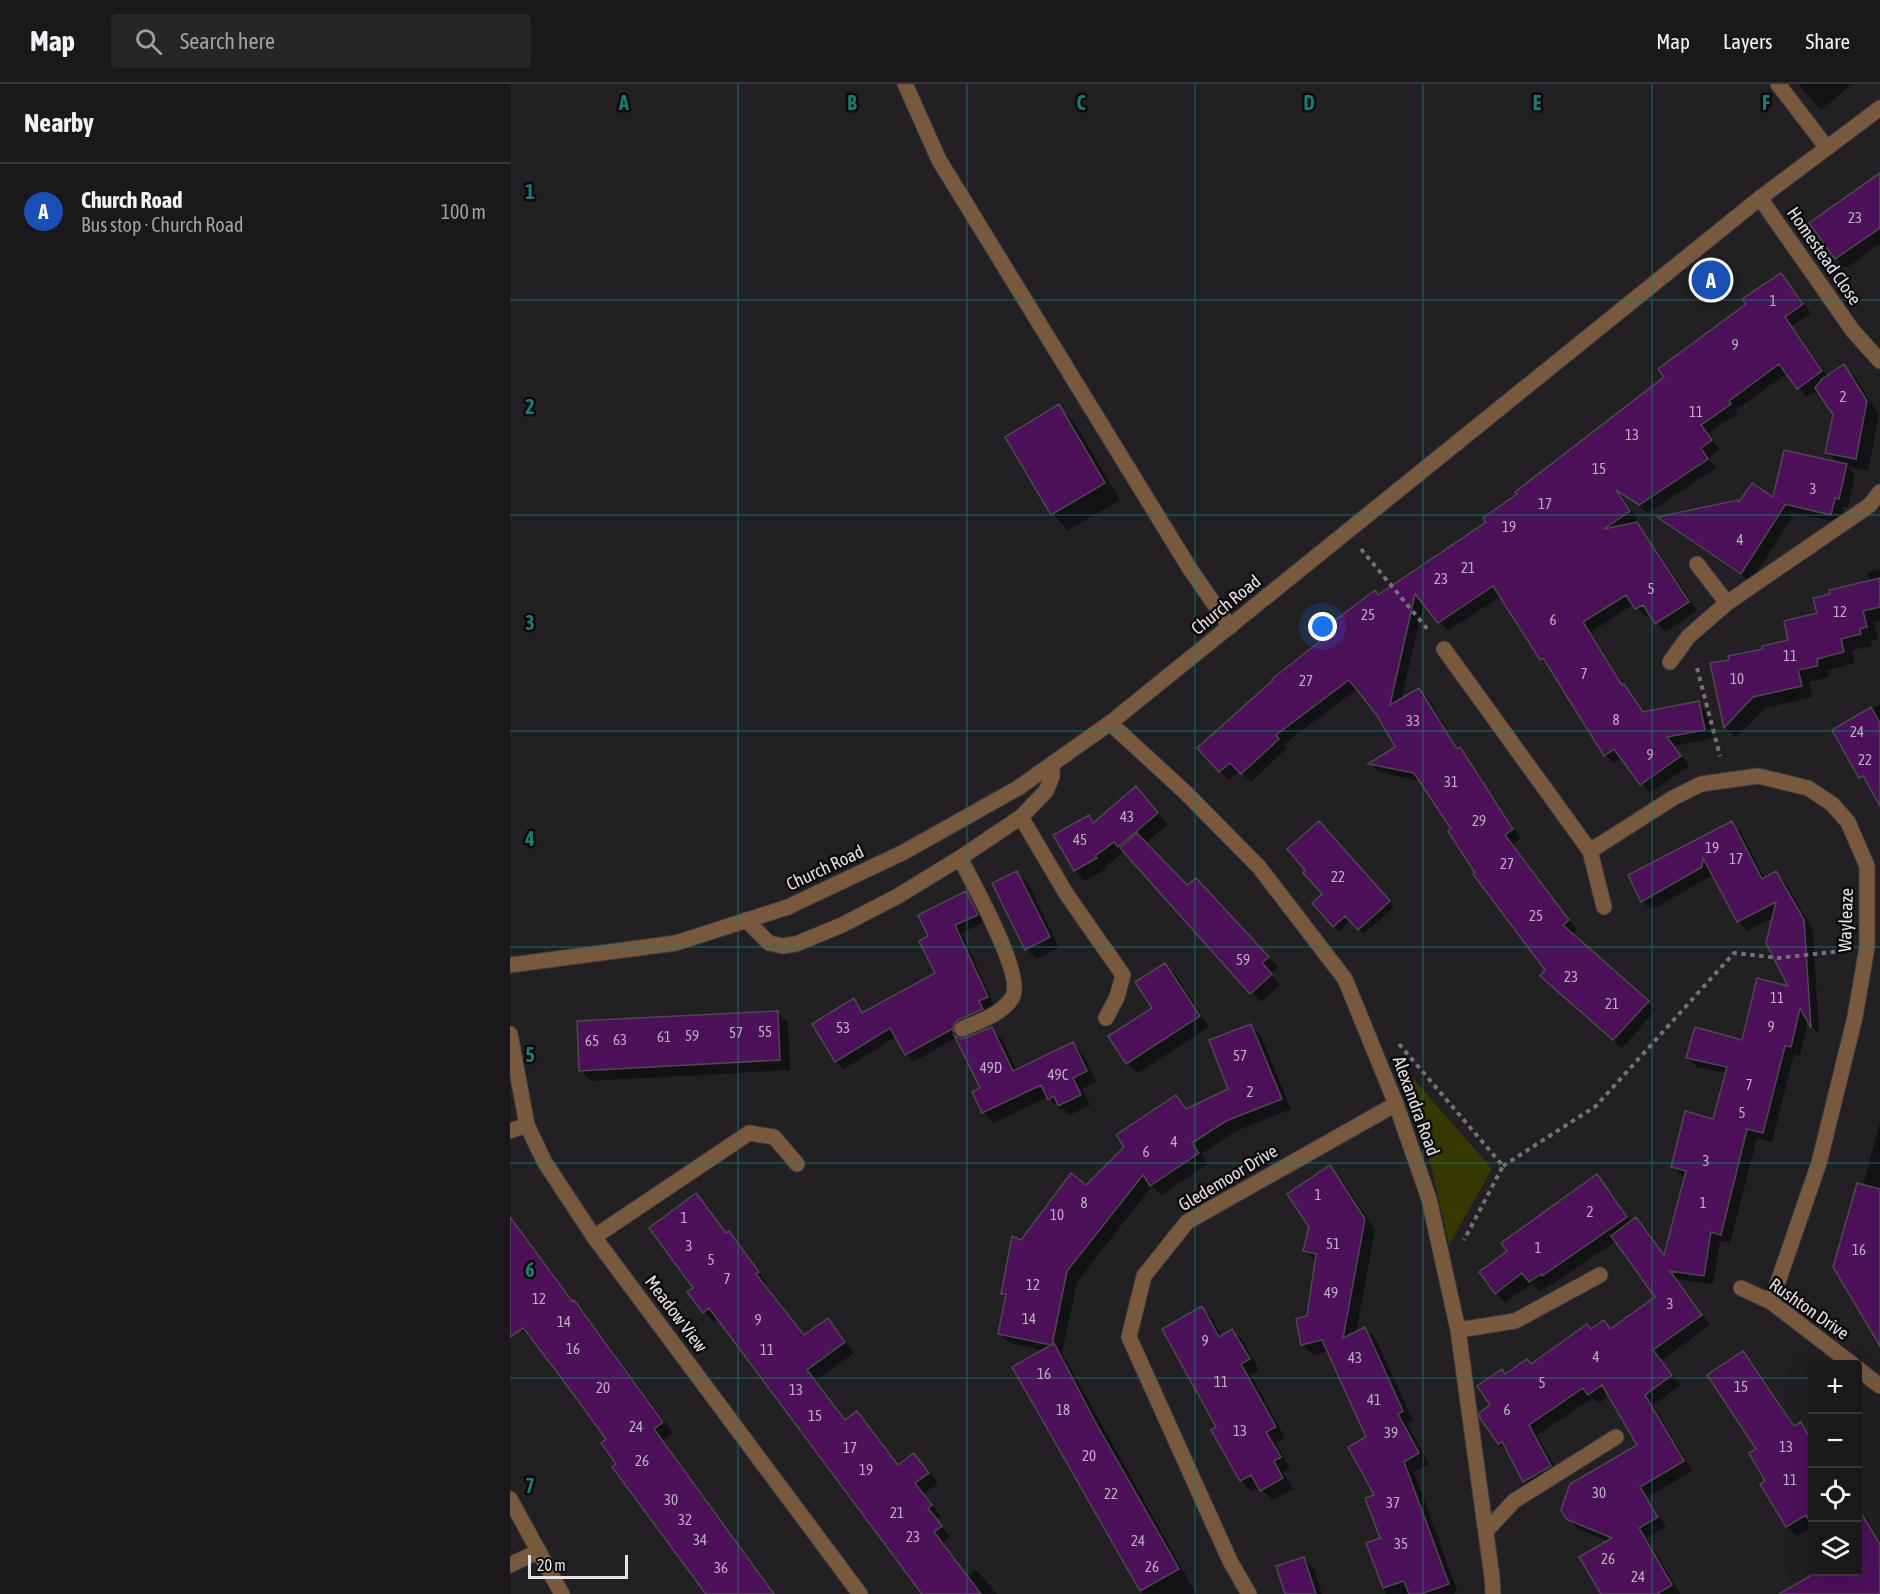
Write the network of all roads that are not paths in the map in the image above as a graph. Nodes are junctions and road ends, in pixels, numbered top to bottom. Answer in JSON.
{"nodes":[{"id":1,"x":905,"y":84,"type":"edge"},
{"id":2,"x":1778,"y":84,"type":"edge"},
{"id":3,"x":1880,"y":108,"type":"edge"},
{"id":4,"x":1827,"y":148,"type":"junction"},
{"id":5,"x":1760,"y":198,"type":"junction"},
{"id":6,"x":1880,"y":361,"type":"edge"},
{"id":7,"x":1880,"y":492,"type":"edge"},
{"id":8,"x":1697,"y":564,"type":"dead end"},
{"id":9,"x":1727,"y":603,"type":"junction"},
{"id":10,"x":1230,"y":627,"type":"junction"},
{"id":11,"x":1444,"y":649,"type":"road end"},
{"id":12,"x":1671,"y":662,"type":"dead end"},
{"id":13,"x":1110,"y":723,"type":"junction"},
{"id":14,"x":1052,"y":764,"type":"junction"},
{"id":15,"x":1021,"y":817,"type":"junction"},
{"id":16,"x":1590,"y":851,"type":"junction"},
{"id":17,"x":960,"y":858,"type":"junction"},
{"id":18,"x":1604,"y":907,"type":"dead end"},
{"id":19,"x":746,"y":920,"type":"junction"},
{"id":20,"x":510,"y":965,"type":"edge"},
{"id":21,"x":1106,"y":1018,"type":"dead end"},
{"id":22,"x":962,"y":1029,"type":"dead end"},
{"id":23,"x":510,"y":1034,"type":"edge"},
{"id":24,"x":1396,"y":1104,"type":"junction"},
{"id":25,"x":527,"y":1125,"type":"junction"},
{"id":26,"x":510,"y":1131,"type":"edge"},
{"id":27,"x":797,"y":1164,"type":"dead end"},
{"id":28,"x":594,"y":1237,"type":"junction"},
{"id":29,"x":1600,"y":1275,"type":"dead end"},
{"id":30,"x":1741,"y":1288,"type":"dead end"},
{"id":31,"x":1771,"y":1302,"type":"junction"},
{"id":32,"x":1458,"y":1330,"type":"junction"},
{"id":33,"x":1846,"y":1360,"type":"edge"},
{"id":34,"x":1862,"y":1373,"type":"edge"},
{"id":35,"x":1880,"y":1386,"type":"edge"},
{"id":36,"x":1616,"y":1437,"type":"dead end"},
{"id":37,"x":510,"y":1499,"type":"edge"},
{"id":38,"x":1486,"y":1531,"type":"junction"},
{"id":39,"x":538,"y":1551,"type":"junction"},
{"id":40,"x":510,"y":1565,"type":"edge"},
{"id":41,"x":562,"y":1594,"type":"edge"},
{"id":42,"x":860,"y":1594,"type":"edge"},
{"id":43,"x":1249,"y":1594,"type":"edge"},
{"id":44,"x":1493,"y":1594,"type":"edge"}],
"edges":[{"from":1,"to":10,"type":"street"},
{"from":2,"to":4,"type":"street"},
{"from":3,"to":4,"type":"street","name":"Church Road"},
{"from":4,"to":5,"type":"street","name":"Church Road"},
{"from":5,"to":6,"type":"street","name":"Homestead Close"},
{"from":5,"to":10,"type":"street","name":"Church Road"},
{"from":7,"to":9,"type":"street"},
{"from":8,"to":9,"type":"street"},
{"from":9,"to":12,"type":"street"},
{"from":10,"to":13,"type":"street","name":"Church Road"},
{"from":11,"to":16,"type":"street"},
{"from":13,"to":14,"type":"street","name":"Church Road"},
{"from":13,"to":24,"type":"street","name":"Alexandra Road"},
{"from":14,"to":15,"type":"street"},
{"from":14,"to":19,"type":"street","name":"Church Road"},
{"from":15,"to":17,"type":"street"},
{"from":15,"to":21,"type":"street"},
{"from":16,"to":18,"type":"street"},
{"from":16,"to":31,"type":"street","name":"Wayleaze"},
{"from":17,"to":19,"type":"street"},
{"from":17,"to":22,"type":"street"},
{"from":19,"to":20,"type":"street","name":"Church Road"},
{"from":23,"to":25,"type":"street","name":"Meadow View"},
{"from":24,"to":32,"type":"street","name":"Alexandra Road"},
{"from":24,"to":43,"type":"street","name":"Gledemoor Drive"},
{"from":25,"to":26,"type":"street"},
{"from":25,"to":28,"type":"street","name":"Meadow View"},
{"from":27,"to":28,"type":"street"},
{"from":28,"to":42,"type":"street","name":"Meadow View"},
{"from":29,"to":32,"type":"street"},
{"from":30,"to":31,"type":"street","name":"Rushton Drive"},
{"from":31,"to":33,"type":"street","name":"Rushton Drive"},
{"from":32,"to":38,"type":"street","name":"Alexandra Road"},
{"from":34,"to":35,"type":"street"},
{"from":36,"to":38,"type":"street"},
{"from":37,"to":39,"type":"street"},
{"from":38,"to":44,"type":"street","name":"Alexandra Road"},
{"from":39,"to":40,"type":"street"},
{"from":39,"to":41,"type":"street"}]}
